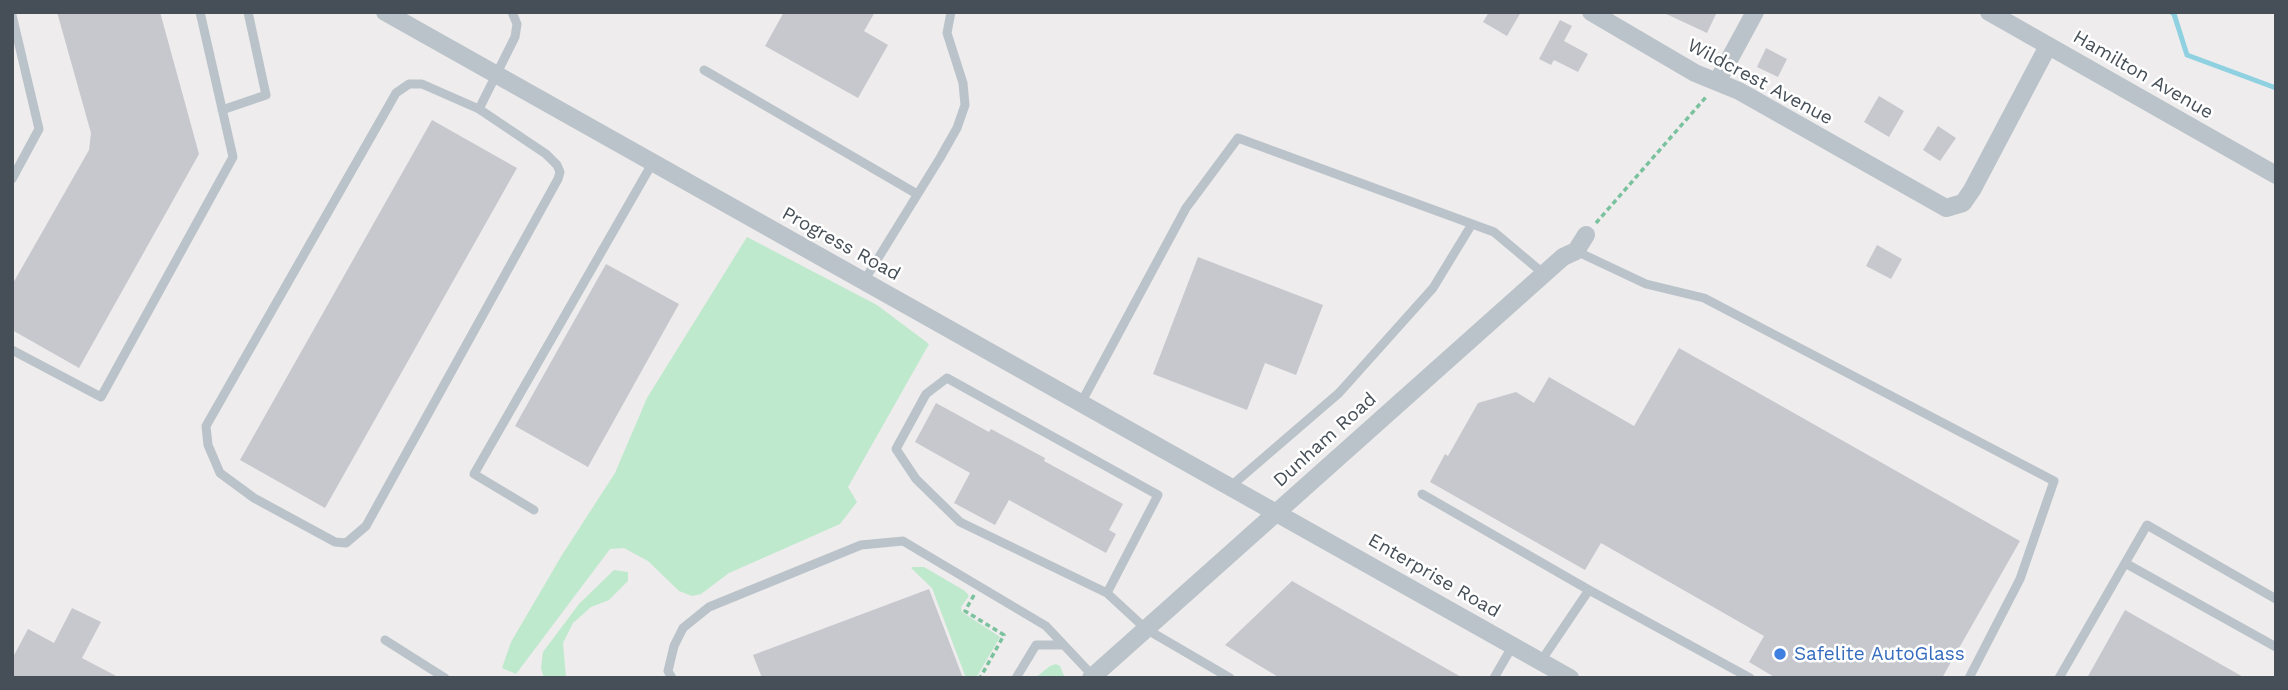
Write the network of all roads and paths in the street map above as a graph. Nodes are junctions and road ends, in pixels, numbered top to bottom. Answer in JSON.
{"nodes":[{"id":1,"x":200,"y":12,"type":"edge"},
{"id":2,"x":248,"y":12,"type":"edge"},
{"id":3,"x":385,"y":12,"type":"edge"},
{"id":4,"x":512,"y":12,"type":"edge"},
{"id":5,"x":951,"y":12,"type":"edge"},
{"id":6,"x":1591,"y":12,"type":"edge"},
{"id":7,"x":1755,"y":12,"type":"edge"},
{"id":8,"x":1989,"y":12,"type":"edge"},
{"id":9,"x":12,"y":15,"type":"edge"},
{"id":10,"x":2048,"y":46,"type":"junction"},
{"id":11,"x":704,"y":70,"type":"dead end"},
{"id":12,"x":495,"y":74,"type":"junction"},
{"id":13,"x":1717,"y":82,"type":"junction"},
{"id":14,"x":479,"y":109,"type":"junction"},
{"id":15,"x":222,"y":110,"type":"junction"},
{"id":16,"x":653,"y":162,"type":"junction"},
{"id":17,"x":2276,"y":175,"type":"edge"},
{"id":18,"x":12,"y":179,"type":"edge"},
{"id":19,"x":917,"y":194,"type":"junction"},
{"id":20,"x":1472,"y":224,"type":"junction"},
{"id":21,"x":1586,"y":235,"type":"joint"},
{"id":22,"x":1576,"y":251,"type":"junction"},
{"id":23,"x":1545,"y":274,"type":"junction"},
{"id":24,"x":864,"y":281,"type":"junction"},
{"id":25,"x":12,"y":350,"type":"edge"},
{"id":26,"x":1082,"y":403,"type":"junction"},
{"id":27,"x":1231,"y":486,"type":"junction"},
{"id":28,"x":1422,"y":494,"type":"dead end"},
{"id":29,"x":534,"y":510,"type":"dead end"},
{"id":30,"x":1277,"y":512,"type":"junction"},
{"id":31,"x":2125,"y":563,"type":"junction"},
{"id":32,"x":1589,"y":590,"type":"junction"},
{"id":33,"x":1107,"y":593,"type":"junction"},
{"id":34,"x":971,"y":599,"type":"dead end"},
{"id":35,"x":2276,"y":599,"type":"edge"},
{"id":36,"x":1146,"y":629,"type":"junction"},
{"id":37,"x":385,"y":640,"type":"dead end"},
{"id":38,"x":1063,"y":645,"type":"junction"},
{"id":39,"x":1513,"y":645,"type":"junction"},
{"id":40,"x":2276,"y":647,"type":"edge"},
{"id":41,"x":1541,"y":661,"type":"junction"},
{"id":42,"x":1092,"y":677,"type":"edge"},
{"id":43,"x":445,"y":678,"type":"edge"},
{"id":44,"x":672,"y":678,"type":"edge"},
{"id":45,"x":980,"y":678,"type":"edge"},
{"id":46,"x":1016,"y":678,"type":"edge"},
{"id":47,"x":1230,"y":678,"type":"edge"},
{"id":48,"x":1494,"y":678,"type":"edge"},
{"id":49,"x":1570,"y":678,"type":"edge"},
{"id":50,"x":1750,"y":678,"type":"edge"},
{"id":51,"x":1969,"y":678,"type":"edge"},
{"id":52,"x":2059,"y":678,"type":"edge"}],
"edges":[{"from":1,"to":15,"type":"lane"},
{"from":2,"to":15,"type":"lane"},
{"from":3,"to":12,"type":"street","name":"Progress Road"},
{"from":4,"to":12,"type":"lane"},
{"from":5,"to":19,"type":"lane"},
{"from":6,"to":13,"type":"street","name":"Wildcrest Avenue"},
{"from":7,"to":13,"type":"street"},
{"from":8,"to":10,"type":"street","name":"Hamilton Avenue"},
{"from":9,"to":18,"type":"lane"},
{"from":10,"to":13,"type":"street","name":"Wildcrest Avenue"},
{"from":10,"to":17,"type":"street","name":"Hamilton Avenue"},
{"from":11,"to":19,"type":"lane"},
{"from":12,"to":14,"type":"lane"},
{"from":12,"to":16,"type":"street","name":"Progress Road"},
{"from":13,"to":21,"type":"path"},
{"from":14,"to":14,"type":"lane"},
{"from":15,"to":25,"type":"lane"},
{"from":16,"to":24,"type":"street","name":"Progress Road"},
{"from":16,"to":29,"type":"lane"},
{"from":19,"to":24,"type":"lane"},
{"from":20,"to":23,"type":"lane"},
{"from":20,"to":26,"type":"lane"},
{"from":20,"to":27,"type":"lane"},
{"from":21,"to":22,"type":"street","name":"Dunham Road"},
{"from":22,"to":23,"type":"street","name":"Dunham Road"},
{"from":22,"to":51,"type":"lane"},
{"from":23,"to":30,"type":"street","name":"Dunham Road"},
{"from":24,"to":26,"type":"street","name":"Progress Road"},
{"from":26,"to":27,"type":"street","name":"Progress Road"},
{"from":27,"to":30,"type":"street","name":"Progress Road"},
{"from":28,"to":32,"type":"lane"},
{"from":30,"to":36,"type":"street","name":"Dunham Road"},
{"from":30,"to":39,"type":"street","name":"Enterprise Road"},
{"from":31,"to":35,"type":"lane"},
{"from":31,"to":40,"type":"lane"},
{"from":31,"to":52,"type":"lane"},
{"from":32,"to":41,"type":"lane"},
{"from":32,"to":50,"type":"lane"},
{"from":33,"to":33,"type":"lane"},
{"from":33,"to":36,"type":"lane"},
{"from":34,"to":45,"type":"path"},
{"from":36,"to":42,"type":"street","name":"Dunham Road"},
{"from":36,"to":47,"type":"lane"},
{"from":37,"to":43,"type":"lane"},
{"from":38,"to":42,"type":"lane"},
{"from":38,"to":44,"type":"lane"},
{"from":38,"to":46,"type":"lane"},
{"from":39,"to":41,"type":"street","name":"Enterprise Road"},
{"from":39,"to":48,"type":"lane"},
{"from":41,"to":49,"type":"street","name":"Enterprise Road"}]}
